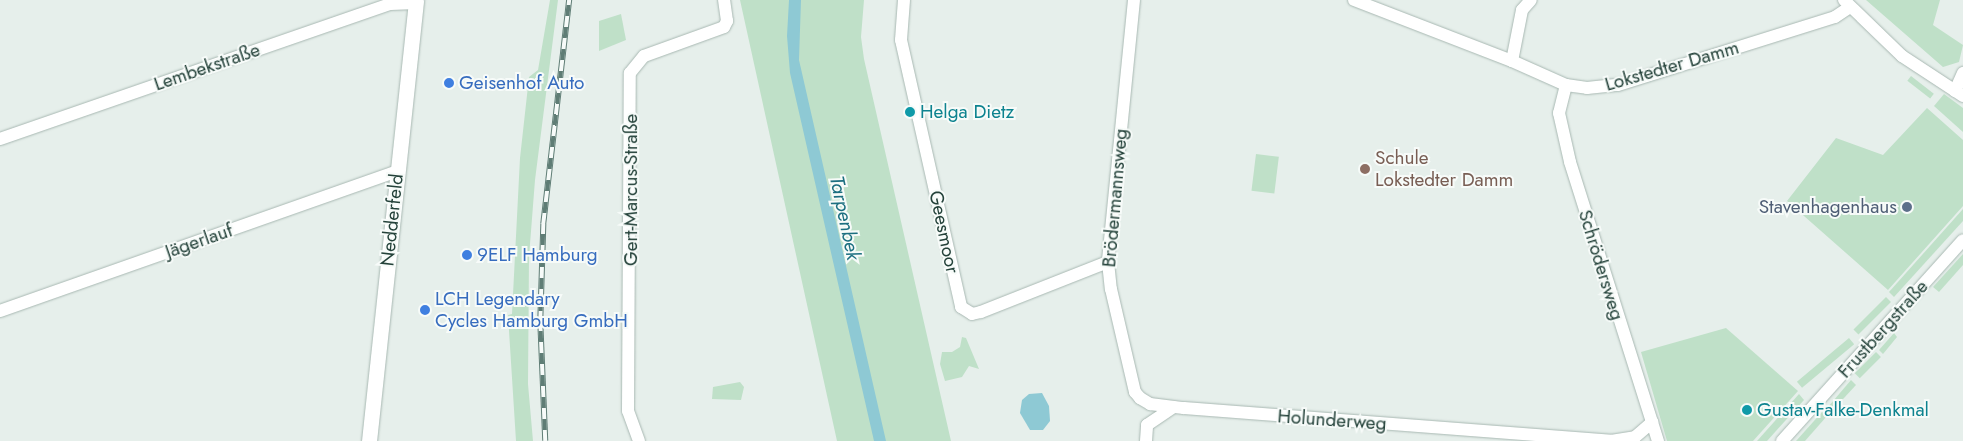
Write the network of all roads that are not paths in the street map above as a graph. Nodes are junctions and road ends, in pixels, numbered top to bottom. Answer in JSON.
{"nodes":[{"id":1,"x":724,"y":0,"type":"edge"},
{"id":2,"x":904,"y":0,"type":"edge"},
{"id":3,"x":1134,"y":0,"type":"edge"},
{"id":4,"x":1354,"y":0,"type":"edge"},
{"id":5,"x":1530,"y":0,"type":"edge"},
{"id":6,"x":416,"y":2,"type":"edge"},
{"id":7,"x":1847,"y":3,"type":"edge"},
{"id":8,"x":1512,"y":61,"type":"junction"},
{"id":9,"x":1963,"y":73,"type":"edge"},
{"id":10,"x":1566,"y":85,"type":"junction"},
{"id":11,"x":1959,"y":93,"type":"edge"},
{"id":12,"x":0,"y":139,"type":"edge"},
{"id":13,"x":398,"y":171,"type":"junction"},
{"id":14,"x":1963,"y":240,"type":"edge"},
{"id":15,"x":1108,"y":262,"type":"junction"},
{"id":16,"x":0,"y":311,"type":"edge"},
{"id":17,"x":1174,"y":407,"type":"junction"},
{"id":18,"x":1652,"y":422,"type":"junction"},
{"id":19,"x":1145,"y":437,"type":"edge"},
{"id":20,"x":369,"y":441,"type":"edge"},
{"id":21,"x":639,"y":441,"type":"edge"},
{"id":22,"x":1611,"y":441,"type":"edge"},
{"id":23,"x":1658,"y":441,"type":"edge"},
{"id":24,"x":1782,"y":441,"type":"edge"}],
"edges":[{"from":1,"to":21,"type":"street","name":"Gert-Marcus-Straße"},
{"from":2,"to":15,"type":"street","name":"Geesmoor"},
{"from":3,"to":15,"type":"street","name":"Brödermannsweg"},
{"from":4,"to":8,"type":"street","name":"Lokstedter Damm"},
{"from":5,"to":8,"type":"street"},
{"from":6,"to":12,"type":"street","name":"Lembekstraße"},
{"from":6,"to":13,"type":"main road","name":"Nedderfeld"},
{"from":7,"to":10,"type":"street","name":"Lokstedter Damm"},
{"from":7,"to":11,"type":"street"},
{"from":8,"to":10,"type":"street","name":"Lokstedter Damm"},
{"from":9,"to":11,"type":"street"},
{"from":10,"to":18,"type":"street","name":"Schrödersweg"},
{"from":13,"to":16,"type":"street","name":"Jägerlauf"},
{"from":13,"to":20,"type":"main road","name":"Nedderfeld"},
{"from":14,"to":24,"type":"street","name":"Frustbergstraße"},
{"from":15,"to":17,"type":"street","name":"Brödermannsweg"},
{"from":17,"to":19,"type":"street"},
{"from":17,"to":22,"type":"street","name":"Holunderweg"},
{"from":18,"to":22,"type":"street","name":"Holunderweg"},
{"from":18,"to":23,"type":"street","name":"Schrödersweg"}]}
